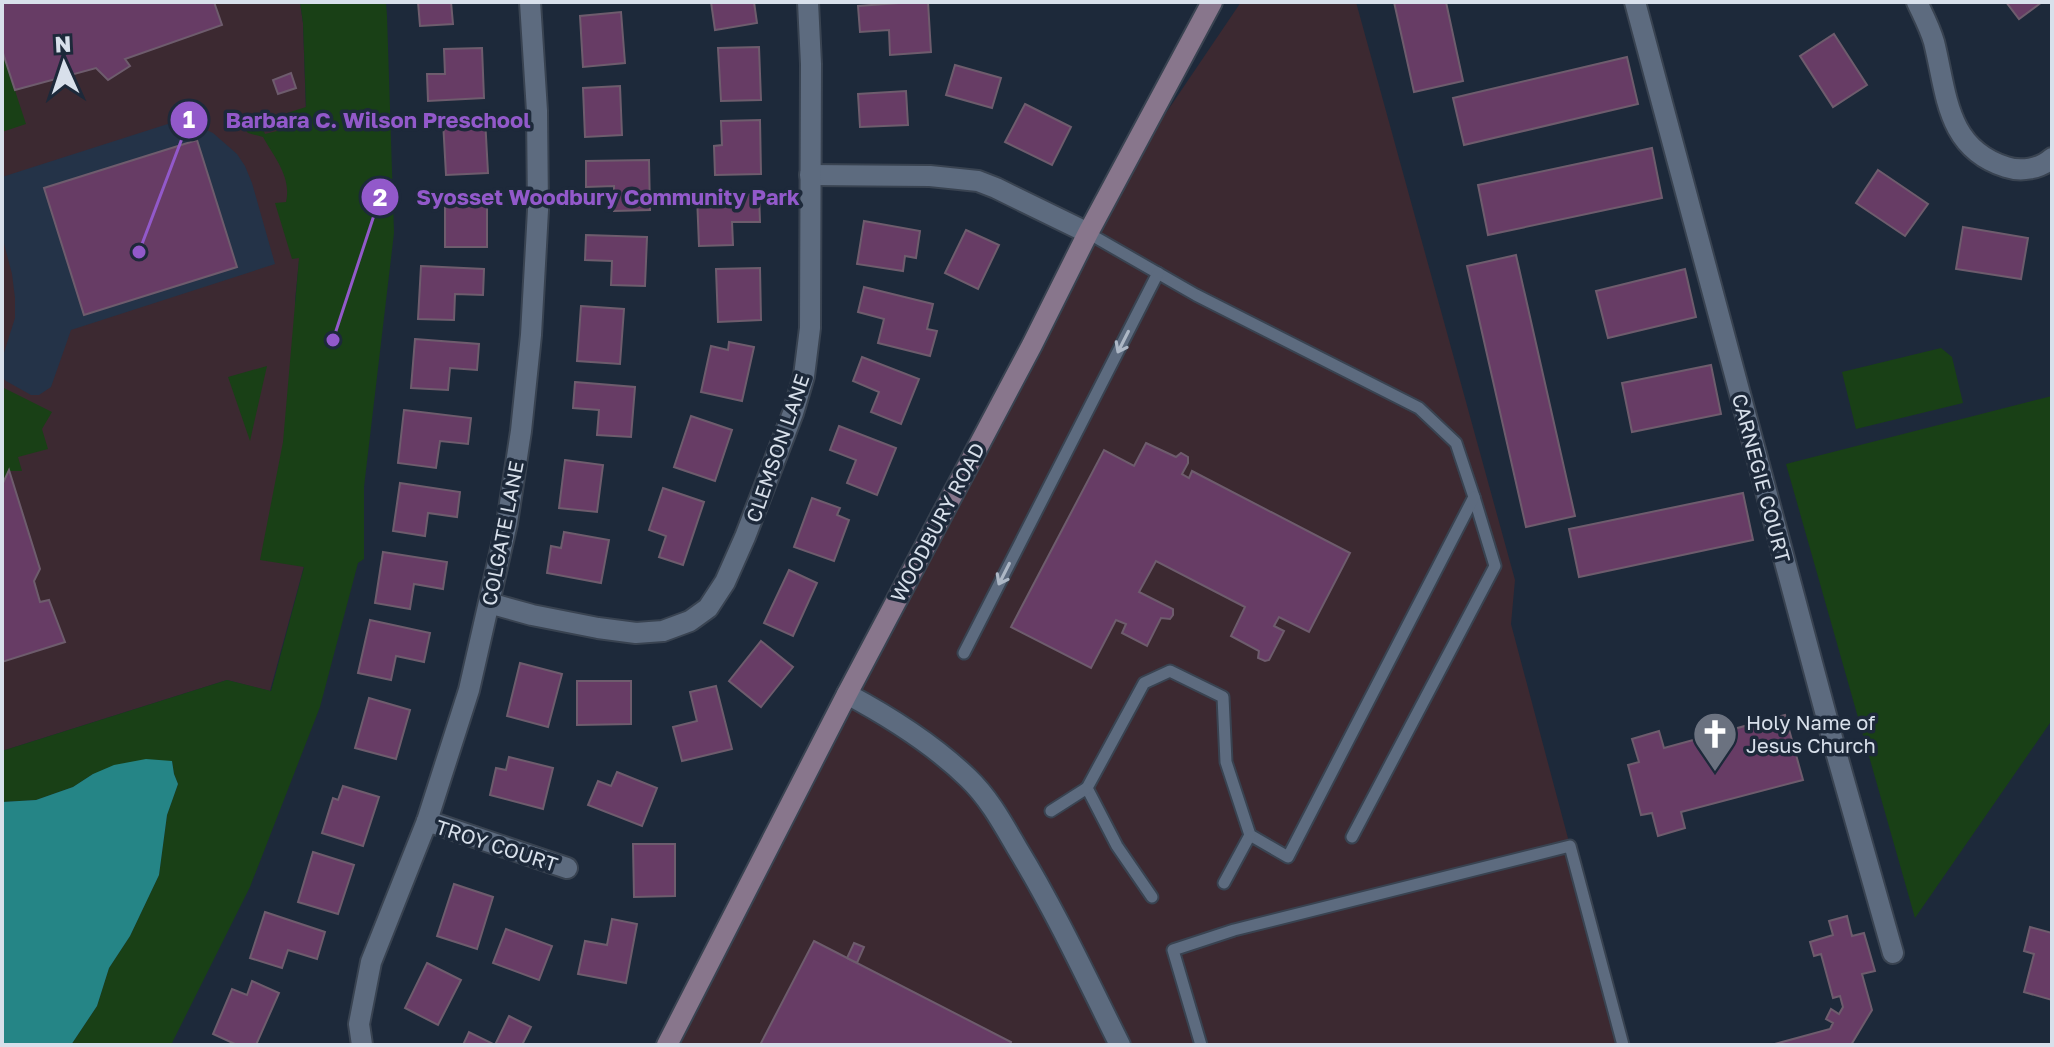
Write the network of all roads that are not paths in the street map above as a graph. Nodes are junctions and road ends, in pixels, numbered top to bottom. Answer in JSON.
{"nodes":[{"id":1,"x":530,"y":2,"type":"edge"},
{"id":2,"x":808,"y":2,"type":"edge"},
{"id":3,"x":1212,"y":2,"type":"edge"},
{"id":4,"x":1635,"y":2,"type":"edge"},
{"id":5,"x":1917,"y":2,"type":"edge"},
{"id":6,"x":2052,"y":158,"type":"edge"},
{"id":7,"x":810,"y":175,"type":"junction"},
{"id":8,"x":1088,"y":233,"type":"junction"},
{"id":9,"x":1158,"y":273,"type":"junction"},
{"id":10,"x":1474,"y":497,"type":"junction"},
{"id":11,"x":489,"y":603,"type":"junction"},
{"id":12,"x":964,"y":653,"type":"dead end"},
{"id":13,"x":847,"y":694,"type":"junction"},
{"id":14,"x":1087,"y":788,"type":"junction"},
{"id":15,"x":1051,"y":811,"type":"dead end"},
{"id":16,"x":427,"y":821,"type":"junction"},
{"id":17,"x":1250,"y":835,"type":"junction"},
{"id":18,"x":1352,"y":837,"type":"dead end"},
{"id":19,"x":567,"y":868,"type":"dead end"},
{"id":20,"x":1224,"y":883,"type":"dead end"},
{"id":21,"x":1152,"y":897,"type":"dead end"},
{"id":22,"x":1893,"y":953,"type":"dead end"},
{"id":23,"x":362,"y":1045,"type":"edge"},
{"id":24,"x":667,"y":1045,"type":"edge"},
{"id":25,"x":1120,"y":1045,"type":"edge"},
{"id":26,"x":1201,"y":1045,"type":"edge"},
{"id":27,"x":1623,"y":1045,"type":"edge"}],
"edges":[{"from":1,"to":11,"type":"street","name":"COLGATE LANE"},
{"from":2,"to":7,"type":"street","name":"CLEMSON LANE"},
{"from":3,"to":8,"type":"main road","name":"WOODBURY ROAD"},
{"from":4,"to":22,"type":"street","name":"CARNEGIE COURT"},
{"from":5,"to":6,"type":"street"},
{"from":7,"to":8,"type":"street"},
{"from":7,"to":11,"type":"street","name":"CLEMSON LANE"},
{"from":8,"to":9,"type":"lane"},
{"from":8,"to":13,"type":"main road","name":"WOODBURY ROAD"},
{"from":9,"to":10,"type":"lane"},
{"from":9,"to":12,"type":"lane","one_way":true},
{"from":10,"to":17,"type":"lane"},
{"from":10,"to":18,"type":"lane"},
{"from":11,"to":16,"type":"street","name":"COLGATE LANE"},
{"from":13,"to":24,"type":"main road","name":"WOODBURY ROAD"},
{"from":13,"to":25,"type":"street"},
{"from":14,"to":15,"type":"lane"},
{"from":14,"to":17,"type":"lane"},
{"from":14,"to":21,"type":"lane"},
{"from":16,"to":19,"type":"street","name":"TROY COURT"},
{"from":16,"to":23,"type":"street","name":"COLGATE LANE"},
{"from":17,"to":20,"type":"lane"},
{"from":26,"to":27,"type":"lane"}]}
